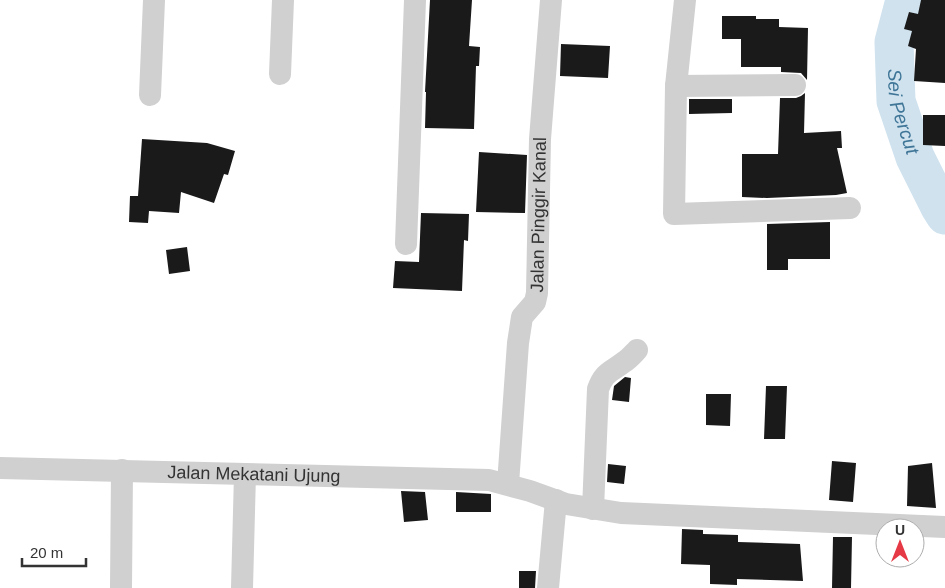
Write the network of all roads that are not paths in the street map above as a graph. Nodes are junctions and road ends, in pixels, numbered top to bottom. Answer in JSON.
{"nodes":[{"id":1,"x":154,"y":0,"type":"edge"},
{"id":2,"x":284,"y":0,"type":"edge"},
{"id":3,"x":415,"y":0,"type":"edge"},
{"id":4,"x":551,"y":0,"type":"edge"},
{"id":5,"x":685,"y":0,"type":"edge"},
{"id":6,"x":280,"y":74,"type":"dead end"},
{"id":7,"x":676,"y":86,"type":"junction"},
{"id":8,"x":795,"y":86,"type":"dead end"},
{"id":9,"x":150,"y":95,"type":"dead end"},
{"id":10,"x":850,"y":208,"type":"dead end"},
{"id":11,"x":406,"y":244,"type":"dead end"},
{"id":12,"x":637,"y":350,"type":"dead end"},
{"id":13,"x":0,"y":468,"type":"edge"},
{"id":14,"x":122,"y":470,"type":"junction"},
{"id":15,"x":245,"y":474,"type":"junction"},
{"id":16,"x":508,"y":484,"type":"junction"},
{"id":17,"x":556,"y":500,"type":"junction"},
{"id":18,"x":593,"y":509,"type":"junction"},
{"id":19,"x":945,"y":527,"type":"edge"},
{"id":20,"x":121,"y":588,"type":"edge"},
{"id":21,"x":242,"y":588,"type":"edge"},
{"id":22,"x":548,"y":588,"type":"edge"}],
"edges":[{"from":1,"to":9,"type":"street"},
{"from":2,"to":6,"type":"street"},
{"from":3,"to":11,"type":"street"},
{"from":4,"to":16,"type":"street","name":"Jalan Pinggir Kanal"},
{"from":5,"to":7,"type":"street"},
{"from":7,"to":8,"type":"street"},
{"from":7,"to":10,"type":"street"},
{"from":12,"to":18,"type":"street"},
{"from":13,"to":14,"type":"street","name":"Jalan Mekatani Ujung"},
{"from":14,"to":15,"type":"street","name":"Jalan Mekatani Ujung"},
{"from":14,"to":20,"type":"street"},
{"from":15,"to":16,"type":"street","name":"Jalan Mekatani Ujung"},
{"from":15,"to":21,"type":"street"},
{"from":16,"to":17,"type":"street","name":"Jalan Mekatani Ujung"},
{"from":17,"to":18,"type":"street","name":"Jalan Mekatani Ujung"},
{"from":17,"to":22,"type":"street"},
{"from":18,"to":19,"type":"street","name":"Jalan Mekatani Ujung"}]}
